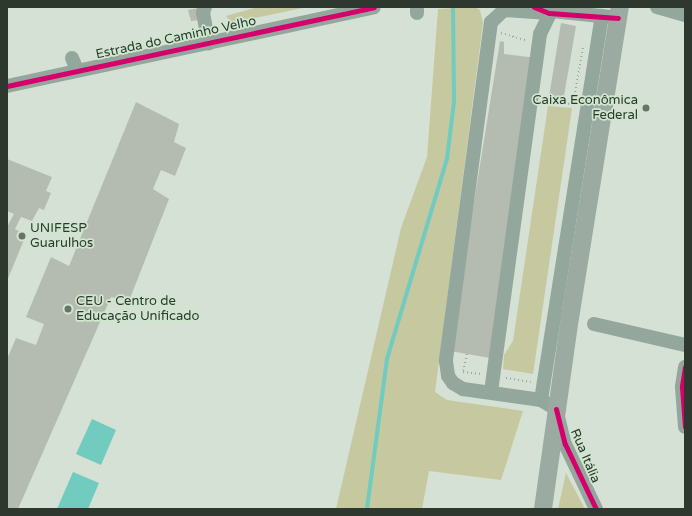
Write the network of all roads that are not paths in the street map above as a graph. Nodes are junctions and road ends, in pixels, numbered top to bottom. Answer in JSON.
{"nodes":[{"id":1,"x":205,"y":7,"type":"edge"},
{"id":2,"x":374,"y":7,"type":"edge"},
{"id":3,"x":534,"y":7,"type":"edge"},
{"id":4,"x":657,"y":7,"type":"edge"},
{"id":5,"x":512,"y":9,"type":"junction"},
{"id":6,"x":551,"y":10,"type":"edge"},
{"id":7,"x":613,"y":14,"type":"edge"},
{"id":8,"x":685,"y":15,"type":"edge"},
{"id":9,"x":539,"y":39,"type":"junction"},
{"id":10,"x":209,"y":43,"type":"junction"},
{"id":11,"x":7,"y":86,"type":"edge"},
{"id":12,"x":594,"y":324,"type":"dead end"},
{"id":13,"x":685,"y":345,"type":"edge"},
{"id":14,"x":685,"y":367,"type":"edge"},
{"id":15,"x":491,"y":392,"type":"junction"},
{"id":16,"x":541,"y":400,"type":"junction"},
{"id":17,"x":556,"y":409,"type":"junction"},
{"id":18,"x":685,"y":427,"type":"edge"},
{"id":19,"x":542,"y":509,"type":"edge"},
{"id":20,"x":550,"y":509,"type":"edge"},
{"id":21,"x":596,"y":509,"type":"edge"}],
"edges":[{"from":1,"to":10,"type":"street"},
{"from":2,"to":10,"type":"street","name":"Estrada do Caminho Velho"},
{"from":3,"to":6,"type":"street"},
{"from":4,"to":8,"type":"street"},
{"from":5,"to":6,"type":"street"},
{"from":5,"to":9,"type":"street"},
{"from":5,"to":15,"type":"street"},
{"from":6,"to":7,"type":"street"},
{"from":6,"to":9,"type":"street"},
{"from":7,"to":16,"type":"street"},
{"from":7,"to":17,"type":"main road"},
{"from":9,"to":15,"type":"street"},
{"from":10,"to":11,"type":"street","name":"Estrada do Caminho Velho"},
{"from":12,"to":13,"type":"street"},
{"from":14,"to":18,"type":"street"},
{"from":15,"to":16,"type":"street"},
{"from":16,"to":17,"type":"street"},
{"from":17,"to":19,"type":"main road"},
{"from":17,"to":20,"type":"main road"},
{"from":17,"to":21,"type":"street","name":"Rua Itália"}]}
